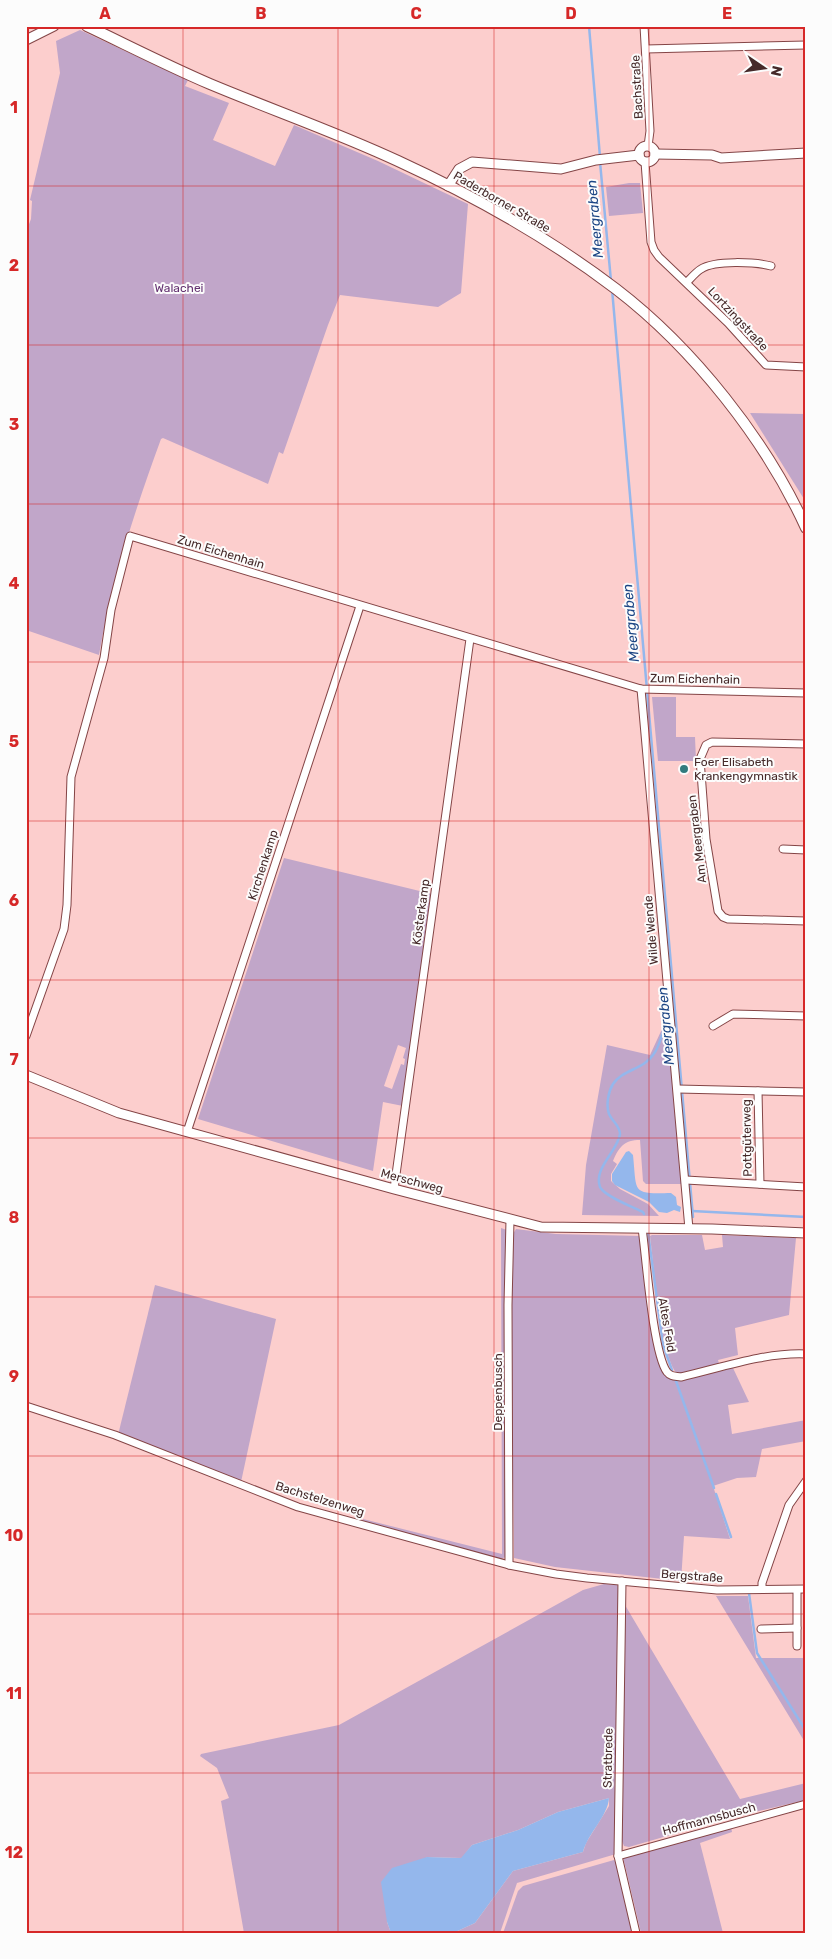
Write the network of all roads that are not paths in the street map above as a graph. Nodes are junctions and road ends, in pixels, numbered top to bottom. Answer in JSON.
{"nodes":[{"id":1,"x":54,"y":26,"type":"edge"},
{"id":2,"x":87,"y":26,"type":"edge"},
{"id":3,"x":644,"y":26,"type":"edge"},
{"id":4,"x":26,"y":40,"type":"edge"},
{"id":5,"x":806,"y":45,"type":"edge"},
{"id":6,"x":646,"y":49,"type":"junction"},
{"id":7,"x":648,"y":146,"type":"junction"},
{"id":8,"x":806,"y":153,"type":"edge"},
{"id":9,"x":655,"y":154,"type":"junction"},
{"id":10,"x":639,"y":155,"type":"junction"},
{"id":11,"x":645,"y":162,"type":"junction"},
{"id":12,"x":448,"y":186,"type":"junction"},
{"id":13,"x":771,"y":266,"type":"dead end"},
{"id":14,"x":686,"y":282,"type":"junction"},
{"id":15,"x":806,"y":367,"type":"edge"},
{"id":16,"x":806,"y":528,"type":"edge"},
{"id":17,"x":360,"y":606,"type":"junction"},
{"id":18,"x":470,"y":639,"type":"junction"},
{"id":19,"x":641,"y":689,"type":"junction"},
{"id":20,"x":806,"y":693,"type":"edge"},
{"id":21,"x":806,"y":744,"type":"edge"},
{"id":22,"x":783,"y":849,"type":"dead end"},
{"id":23,"x":806,"y":850,"type":"edge"},
{"id":24,"x":806,"y":921,"type":"edge"},
{"id":25,"x":806,"y":1016,"type":"edge"},
{"id":26,"x":713,"y":1026,"type":"dead end"},
{"id":27,"x":26,"y":1036,"type":"edge"},
{"id":28,"x":26,"y":1076,"type":"edge"},
{"id":29,"x":678,"y":1089,"type":"junction"},
{"id":30,"x":758,"y":1091,"type":"junction"},
{"id":31,"x":806,"y":1092,"type":"edge"},
{"id":32,"x":187,"y":1132,"type":"junction"},
{"id":33,"x":686,"y":1180,"type":"junction"},
{"id":34,"x":760,"y":1184,"type":"junction"},
{"id":35,"x":806,"y":1186,"type":"edge"},
{"id":36,"x":394,"y":1189,"type":"junction"},
{"id":37,"x":510,"y":1220,"type":"junction"},
{"id":38,"x":642,"y":1228,"type":"junction"},
{"id":39,"x":689,"y":1229,"type":"junction"},
{"id":40,"x":806,"y":1233,"type":"edge"},
{"id":41,"x":806,"y":1354,"type":"edge"},
{"id":42,"x":26,"y":1406,"type":"edge"},
{"id":43,"x":806,"y":1481,"type":"edge"},
{"id":44,"x":509,"y":1565,"type":"junction"},
{"id":45,"x":587,"y":1578,"type":"joint"},
{"id":46,"x":622,"y":1581,"type":"junction"},
{"id":47,"x":762,"y":1589,"type":"junction"},
{"id":48,"x":797,"y":1590,"type":"junction"},
{"id":49,"x":806,"y":1590,"type":"edge"},
{"id":50,"x":797,"y":1628,"type":"junction"},
{"id":51,"x":761,"y":1629,"type":"dead end"},
{"id":52,"x":797,"y":1646,"type":"dead end"},
{"id":53,"x":806,"y":1804,"type":"edge"},
{"id":54,"x":618,"y":1856,"type":"junction"},
{"id":55,"x":636,"y":1933,"type":"edge"}],
"edges":[{"from":1,"to":4,"type":"street"},
{"from":2,"to":12,"type":"main road","name":"Paderborner Straße"},
{"from":3,"to":6,"type":"street","name":"Bachstraße"},
{"from":5,"to":6,"type":"street"},
{"from":6,"to":7,"type":"street","name":"Bachstraße"},
{"from":7,"to":9,"type":"street"},
{"from":7,"to":10,"type":"street"},
{"from":8,"to":9,"type":"street"},
{"from":9,"to":11,"type":"street"},
{"from":10,"to":11,"type":"street"},
{"from":10,"to":12,"type":"street"},
{"from":11,"to":14,"type":"street","name":"Lortzingstraße"},
{"from":12,"to":16,"type":"main road","name":"Paderborner Straße"},
{"from":13,"to":14,"type":"street"},
{"from":14,"to":15,"type":"street","name":"Lortzingstraße"},
{"from":17,"to":18,"type":"street","name":"Zum Eichenhain"},
{"from":17,"to":27,"type":"street","name":"Zum Eichenhain"},
{"from":17,"to":32,"type":"street","name":"Kirchenkamp"},
{"from":18,"to":19,"type":"street","name":"Zum Eichenhain"},
{"from":18,"to":36,"type":"street","name":"Kösterkamp"},
{"from":19,"to":20,"type":"street","name":"Zum Eichenhain"},
{"from":19,"to":29,"type":"street","name":"Wilde Wende"},
{"from":21,"to":24,"type":"street","name":"Am Meergraben"},
{"from":22,"to":23,"type":"street"},
{"from":25,"to":26,"type":"street"},
{"from":28,"to":32,"type":"street","name":"Merschweg"},
{"from":29,"to":30,"type":"street","name":"Pottgüterweg"},
{"from":29,"to":33,"type":"street","name":"Wilde Wende"},
{"from":30,"to":31,"type":"street","name":"Pottgüterweg"},
{"from":30,"to":34,"type":"street","name":"Pottgüterweg"},
{"from":32,"to":36,"type":"street","name":"Merschweg"},
{"from":33,"to":34,"type":"street","name":"Pottgüterweg"},
{"from":33,"to":39,"type":"street","name":"Wilde Wende"},
{"from":34,"to":35,"type":"street","name":"Pottgüterweg"},
{"from":36,"to":37,"type":"street","name":"Merschweg"},
{"from":37,"to":38,"type":"street","name":"Merschweg"},
{"from":37,"to":44,"type":"street","name":"Deppenbusch"},
{"from":38,"to":39,"type":"street","name":"Merschweg"},
{"from":38,"to":41,"type":"street","name":"Altes Feld"},
{"from":39,"to":40,"type":"street","name":"Merschweg"},
{"from":42,"to":44,"type":"street","name":"Bachstelzenweg"},
{"from":43,"to":47,"type":"street"},
{"from":44,"to":45,"type":"street","name":"Bachstelzenweg"},
{"from":45,"to":46,"type":"street","name":"Bergstraße"},
{"from":46,"to":47,"type":"street","name":"Bergstraße"},
{"from":46,"to":54,"type":"street","name":"Stratbrede"},
{"from":47,"to":48,"type":"street","name":"Bergstraße"},
{"from":48,"to":49,"type":"street","name":"Bergstraße"},
{"from":48,"to":50,"type":"street"},
{"from":50,"to":51,"type":"street"},
{"from":50,"to":52,"type":"street"},
{"from":53,"to":54,"type":"street","name":"Hoffmannsbusch"},
{"from":54,"to":55,"type":"street","name":"Stratbrede"}]}
